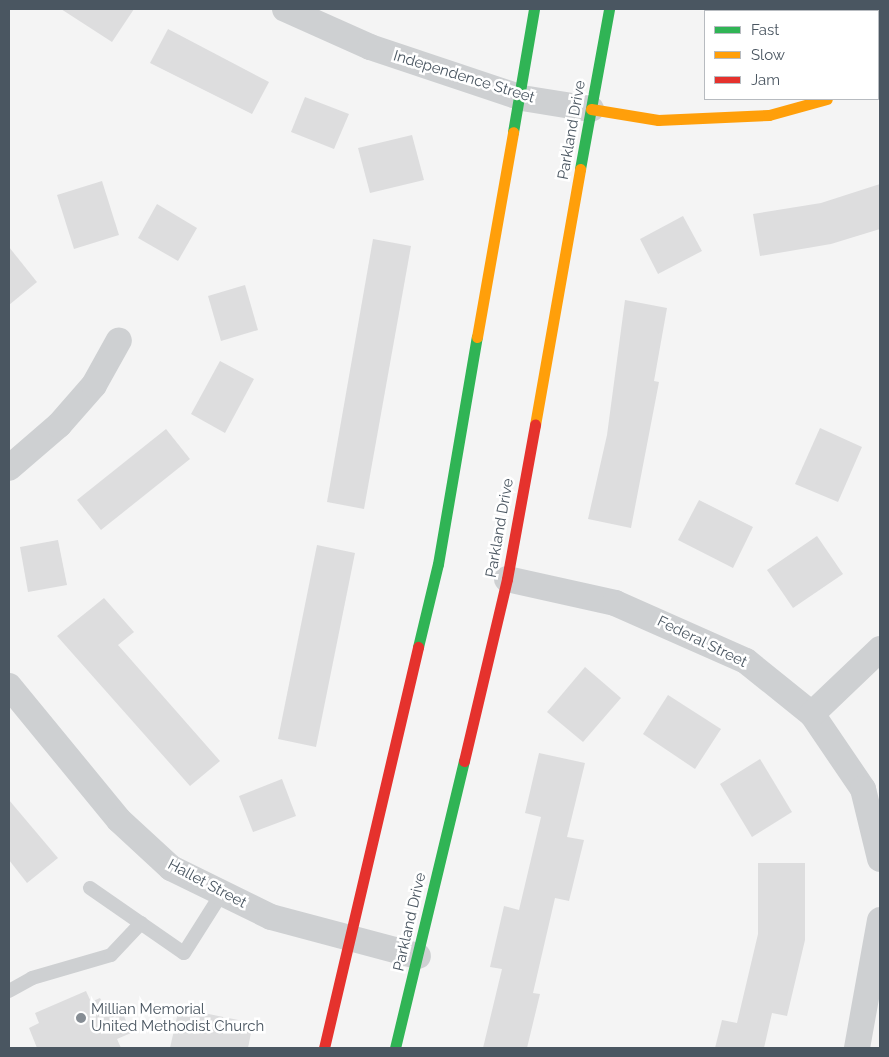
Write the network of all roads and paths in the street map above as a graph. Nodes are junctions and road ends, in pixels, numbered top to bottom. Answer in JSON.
{"nodes":[{"id":1,"x":285,"y":9,"type":"edge"},
{"id":2,"x":534,"y":9,"type":"edge"},
{"id":3,"x":609,"y":9,"type":"edge"},
{"id":4,"x":522,"y":98,"type":"junction"},
{"id":5,"x":823,"y":100,"type":"edge"},
{"id":6,"x":592,"y":109,"type":"junction"},
{"id":7,"x":119,"y":340,"type":"dead end"},
{"id":8,"x":9,"y":468,"type":"edge"},
{"id":9,"x":507,"y":579,"type":"junction"},
{"id":10,"x":880,"y":649,"type":"edge"},
{"id":11,"x":9,"y":686,"type":"edge"},
{"id":12,"x":812,"y":714,"type":"junction"},
{"id":13,"x":880,"y":859,"type":"edge"},
{"id":14,"x":90,"y":888,"type":"dead end"},
{"id":15,"x":222,"y":893,"type":"junction"},
{"id":16,"x":880,"y":920,"type":"edge"},
{"id":17,"x":140,"y":923,"type":"junction"},
{"id":18,"x":346,"y":940,"type":"junction"},
{"id":19,"x":418,"y":956,"type":"junction"},
{"id":20,"x":9,"y":991,"type":"edge"},
{"id":21,"x":324,"y":1048,"type":"edge"},
{"id":22,"x":395,"y":1048,"type":"edge"},
{"id":23,"x":856,"y":1048,"type":"edge"}],
"edges":[{"from":1,"to":4,"type":"street","name":"Independence Street"},
{"from":2,"to":4,"type":"street"},
{"from":3,"to":6,"type":"street","name":"Parkland Drive"},
{"from":4,"to":6,"type":"street","name":"Independence Street"},
{"from":4,"to":18,"type":"street"},
{"from":5,"to":6,"type":"street","name":"Independence Street"},
{"from":6,"to":9,"type":"street","name":"Parkland Drive"},
{"from":7,"to":8,"type":"street"},
{"from":9,"to":12,"type":"street","name":"Federal Street"},
{"from":9,"to":19,"type":"street","name":"Parkland Drive"},
{"from":10,"to":12,"type":"street"},
{"from":11,"to":15,"type":"street","name":"Hallet Street"},
{"from":12,"to":13,"type":"street","name":"Federal Street"},
{"from":14,"to":17,"type":"lane"},
{"from":15,"to":17,"type":"lane"},
{"from":15,"to":18,"type":"street","name":"Hallet Street"},
{"from":16,"to":23,"type":"street"},
{"from":17,"to":20,"type":"lane"},
{"from":18,"to":19,"type":"street","name":"Hallet Street"},
{"from":18,"to":21,"type":"street"},
{"from":19,"to":22,"type":"street","name":"Parkland Drive"}]}
